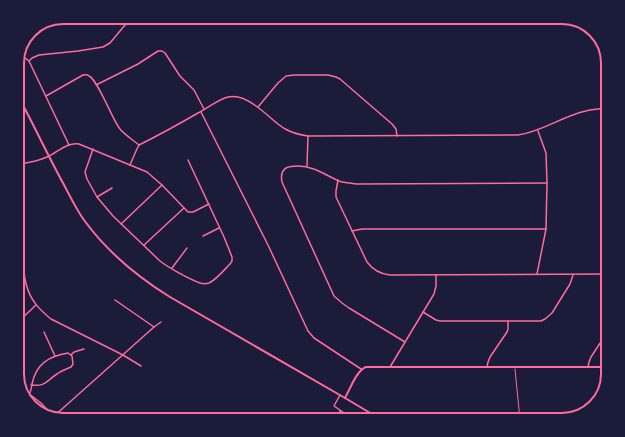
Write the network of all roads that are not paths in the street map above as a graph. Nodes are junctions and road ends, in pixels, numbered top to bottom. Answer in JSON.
{"nodes":[{"id":1,"x":127,"y":24,"type":"edge"},
{"id":2,"x":24,"y":57,"type":"edge"},
{"id":3,"x":29,"y":61,"type":"junction"},
{"id":4,"x":96,"y":85,"type":"junction"},
{"id":5,"x":46,"y":96,"type":"junction"},
{"id":6,"x":24,"y":106,"type":"edge"},
{"id":7,"x":258,"y":107,"type":"junction"},
{"id":8,"x":601,"y":109,"type":"edge"},
{"id":9,"x":204,"y":110,"type":"junction"},
{"id":10,"x":200,"y":112,"type":"junction"},
{"id":11,"x":538,"y":131,"type":"junction"},
{"id":12,"x":308,"y":136,"type":"junction"},
{"id":13,"x":397,"y":136,"type":"junction"},
{"id":14,"x":69,"y":145,"type":"junction"},
{"id":15,"x":139,"y":145,"type":"junction"},
{"id":16,"x":93,"y":150,"type":"junction"},
{"id":17,"x":49,"y":156,"type":"junction"},
{"id":18,"x":188,"y":160,"type":"dead end"},
{"id":19,"x":24,"y":164,"type":"edge"},
{"id":20,"x":130,"y":165,"type":"junction"},
{"id":21,"x":307,"y":166,"type":"junction"},
{"id":22,"x":338,"y":180,"type":"junction"},
{"id":23,"x":547,"y":183,"type":"junction"},
{"id":24,"x":162,"y":185,"type":"junction"},
{"id":25,"x":112,"y":188,"type":"dead end"},
{"id":26,"x":97,"y":197,"type":"junction"},
{"id":27,"x":209,"y":204,"type":"junction"},
{"id":28,"x":184,"y":208,"type":"junction"},
{"id":29,"x":121,"y":224,"type":"junction"},
{"id":30,"x":219,"y":228,"type":"junction"},
{"id":31,"x":546,"y":229,"type":"junction"},
{"id":32,"x":352,"y":230,"type":"junction"},
{"id":33,"x":202,"y":236,"type":"dead end"},
{"id":34,"x":144,"y":246,"type":"junction"},
{"id":35,"x":187,"y":248,"type":"dead end"},
{"id":36,"x":172,"y":268,"type":"junction"},
{"id":37,"x":24,"y":270,"type":"edge"},
{"id":38,"x":537,"y":274,"type":"junction"},
{"id":39,"x":573,"y":274,"type":"junction"},
{"id":40,"x":601,"y":274,"type":"edge"},
{"id":41,"x":436,"y":275,"type":"junction"},
{"id":42,"x":115,"y":300,"type":"dead end"},
{"id":43,"x":36,"y":305,"type":"junction"},
{"id":44,"x":422,"y":312,"type":"junction"},
{"id":45,"x":24,"y":316,"type":"edge"},
{"id":46,"x":508,"y":321,"type":"junction"},
{"id":47,"x":161,"y":322,"type":"dead end"},
{"id":48,"x":154,"y":326,"type":"junction"},
{"id":49,"x":44,"y":332,"type":"dead end"},
{"id":50,"x":405,"y":342,"type":"junction"},
{"id":51,"x":601,"y":342,"type":"edge"},
{"id":52,"x":84,"y":349,"type":"dead end"},
{"id":53,"x":71,"y":355,"type":"junction"},
{"id":54,"x":123,"y":355,"type":"junction"},
{"id":55,"x":55,"y":356,"type":"junction"},
{"id":56,"x":141,"y":366,"type":"dead end"},
{"id":57,"x":390,"y":367,"type":"junction"},
{"id":58,"x":588,"y":367,"type":"junction"},
{"id":59,"x":601,"y":367,"type":"edge"},
{"id":60,"x":487,"y":368,"type":"junction"},
{"id":61,"x":362,"y":369,"type":"junction"},
{"id":62,"x":32,"y":385,"type":"junction"},
{"id":63,"x":30,"y":394,"type":"joint"},
{"id":64,"x":340,"y":395,"type":"junction"},
{"id":65,"x":345,"y":398,"type":"junction"},
{"id":66,"x":47,"y":409,"type":"edge"},
{"id":67,"x":340,"y":411,"type":"joint"},
{"id":68,"x":58,"y":413,"type":"edge"},
{"id":69,"x":344,"y":413,"type":"edge"},
{"id":70,"x":370,"y":413,"type":"edge"}],
"edges":[{"from":1,"to":3,"type":"street"},
{"from":2,"to":3,"type":"street"},
{"from":3,"to":5,"type":"street"},
{"from":4,"to":5,"type":"street"},
{"from":4,"to":9,"type":"street"},
{"from":4,"to":15,"type":"street"},
{"from":5,"to":14,"type":"street"},
{"from":6,"to":17,"type":"main road"},
{"from":7,"to":9,"type":"street"},
{"from":7,"to":12,"type":"street"},
{"from":7,"to":13,"type":"street"},
{"from":8,"to":11,"type":"street"},
{"from":9,"to":10,"type":"street"},
{"from":10,"to":15,"type":"street"},
{"from":10,"to":61,"type":"street"},
{"from":11,"to":13,"type":"street"},
{"from":11,"to":23,"type":"street"},
{"from":12,"to":13,"type":"street"},
{"from":12,"to":21,"type":"street"},
{"from":14,"to":16,"type":"street"},
{"from":14,"to":17,"type":"street"},
{"from":15,"to":20,"type":"street"},
{"from":16,"to":20,"type":"street"},
{"from":16,"to":26,"type":"street"},
{"from":17,"to":19,"type":"street"},
{"from":17,"to":64,"type":"main road"},
{"from":18,"to":27,"type":"street"},
{"from":20,"to":24,"type":"street"},
{"from":21,"to":22,"type":"street"},
{"from":21,"to":50,"type":"street"},
{"from":22,"to":23,"type":"street"},
{"from":22,"to":32,"type":"street"},
{"from":23,"to":31,"type":"street"},
{"from":24,"to":28,"type":"street"},
{"from":24,"to":29,"type":"street"},
{"from":25,"to":26,"type":"street"},
{"from":26,"to":29,"type":"street"},
{"from":27,"to":28,"type":"street"},
{"from":27,"to":30,"type":"street"},
{"from":28,"to":34,"type":"street"},
{"from":29,"to":34,"type":"street"},
{"from":30,"to":33,"type":"street"},
{"from":30,"to":36,"type":"street"},
{"from":31,"to":32,"type":"street"},
{"from":31,"to":38,"type":"street"},
{"from":32,"to":41,"type":"street"},
{"from":34,"to":36,"type":"street"},
{"from":35,"to":36,"type":"street"},
{"from":37,"to":43,"type":"street"},
{"from":38,"to":39,"type":"street"},
{"from":38,"to":41,"type":"street"},
{"from":39,"to":40,"type":"street"},
{"from":39,"to":46,"type":"street"},
{"from":41,"to":44,"type":"street"},
{"from":42,"to":48,"type":"street"},
{"from":43,"to":45,"type":"street"},
{"from":43,"to":54,"type":"street"},
{"from":44,"to":46,"type":"street"},
{"from":44,"to":50,"type":"street"},
{"from":46,"to":60,"type":"street"},
{"from":47,"to":48,"type":"street"},
{"from":48,"to":54,"type":"street"},
{"from":49,"to":55,"type":"street"},
{"from":50,"to":57,"type":"street"},
{"from":51,"to":58,"type":"street"},
{"from":52,"to":53,"type":"street"},
{"from":53,"to":55,"type":"street"},
{"from":53,"to":62,"type":"street"},
{"from":54,"to":56,"type":"street"},
{"from":54,"to":68,"type":"street"},
{"from":55,"to":62,"type":"street"},
{"from":57,"to":60,"type":"main road"},
{"from":57,"to":61,"type":"main road"},
{"from":58,"to":59,"type":"main road"},
{"from":58,"to":60,"type":"main road"},
{"from":61,"to":65,"type":"main road"},
{"from":62,"to":63,"type":"street"},
{"from":63,"to":66,"type":"street"},
{"from":64,"to":65,"type":"main road"},
{"from":64,"to":67,"type":"street"},
{"from":65,"to":70,"type":"main road"},
{"from":67,"to":69,"type":"street"}]}
